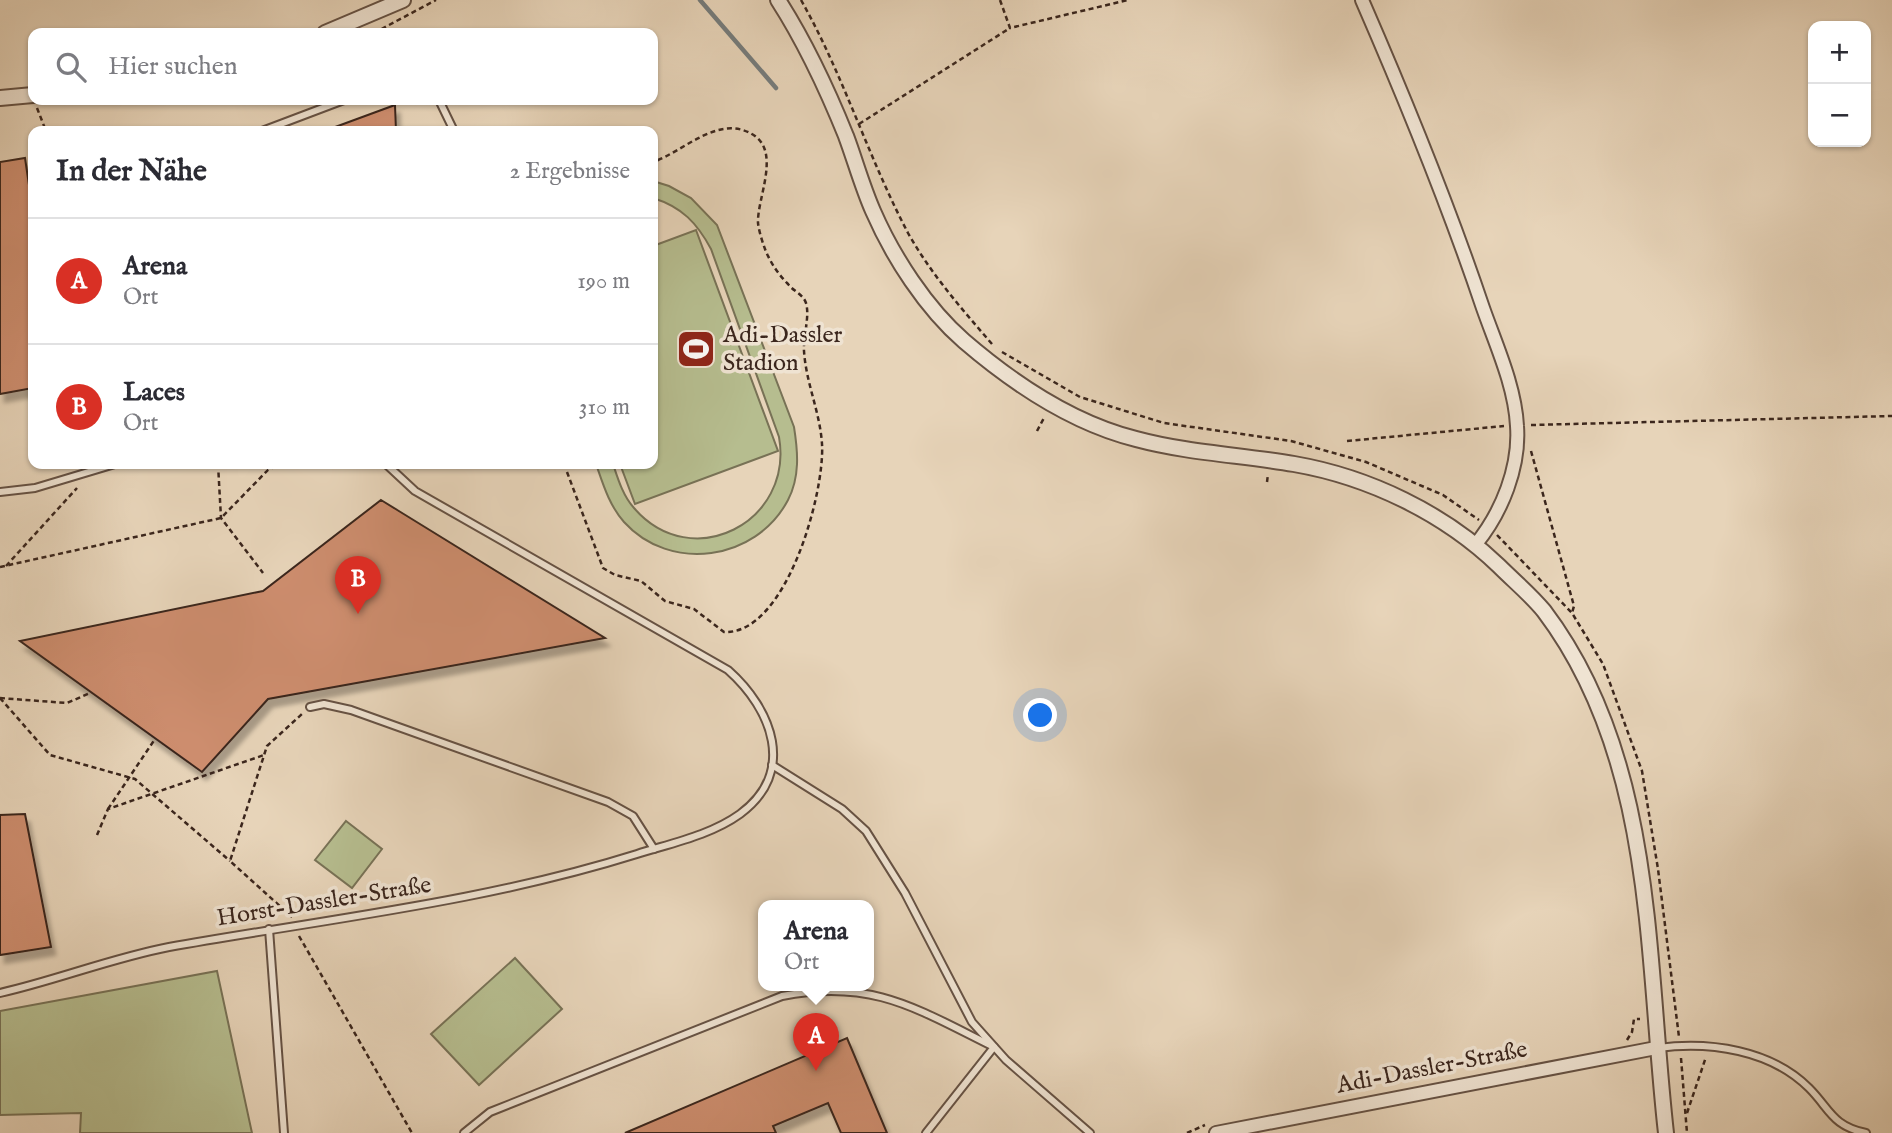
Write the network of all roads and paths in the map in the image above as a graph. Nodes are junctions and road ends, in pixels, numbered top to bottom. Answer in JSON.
{"nodes":[{"id":1,"x":403,"y":0,"type":"edge"},
{"id":2,"x":436,"y":0,"type":"edge"},
{"id":3,"x":778,"y":0,"type":"edge"},
{"id":4,"x":801,"y":0,"type":"edge"},
{"id":5,"x":999,"y":0,"type":"edge"},
{"id":6,"x":1128,"y":0,"type":"edge"},
{"id":7,"x":1363,"y":0,"type":"edge"},
{"id":8,"x":337,"y":28,"type":"edge"},
{"id":9,"x":383,"y":28,"type":"edge"},
{"id":10,"x":1010,"y":28,"type":"junction"},
{"id":11,"x":0,"y":98,"type":"edge"},
{"id":12,"x":28,"y":99,"type":"edge"},
{"id":13,"x":37,"y":105,"type":"edge"},
{"id":14,"x":331,"y":105,"type":"edge"},
{"id":15,"x":441,"y":105,"type":"edge"},
{"id":16,"x":859,"y":123,"type":"junction"},
{"id":17,"x":44,"y":126,"type":"edge"},
{"id":18,"x":275,"y":126,"type":"edge"},
{"id":19,"x":451,"y":126,"type":"edge"},
{"id":20,"x":845,"y":133,"type":"junction"},
{"id":21,"x":658,"y":159,"type":"edge"},
{"id":22,"x":1892,"y":416,"type":"edge"},
{"id":23,"x":1517,"y":425,"type":"junction"},
{"id":24,"x":1492,"y":426,"type":"dead end"},
{"id":25,"x":1347,"y":441,"type":"dead end"},
{"id":26,"x":1531,"y":449,"type":"dead end"},
{"id":27,"x":96,"y":469,"type":"edge"},
{"id":28,"x":217,"y":469,"type":"edge"},
{"id":29,"x":274,"y":469,"type":"edge"},
{"id":30,"x":391,"y":469,"type":"edge"},
{"id":31,"x":566,"y":469,"type":"edge"},
{"id":32,"x":92,"y":470,"type":"junction"},
{"id":33,"x":0,"y":492,"type":"edge"},
{"id":34,"x":221,"y":518,"type":"junction"},
{"id":35,"x":1488,"y":527,"type":"junction"},
{"id":36,"x":1476,"y":544,"type":"junction"},
{"id":37,"x":6,"y":566,"type":"junction"},
{"id":38,"x":0,"y":567,"type":"edge"},
{"id":39,"x":263,"y":573,"type":"dead end"},
{"id":40,"x":1572,"y":613,"type":"junction"},
{"id":41,"x":90,"y":693,"type":"dead end"},
{"id":42,"x":0,"y":698,"type":"edge"},
{"id":43,"x":310,"y":707,"type":"joint"},
{"id":44,"x":155,"y":739,"type":"dead end"},
{"id":45,"x":264,"y":755,"type":"junction"},
{"id":46,"x":772,"y":765,"type":"junction"},
{"id":47,"x":129,"y":776,"type":"junction"},
{"id":48,"x":151,"y":795,"type":"junction"},
{"id":49,"x":108,"y":809,"type":"junction"},
{"id":50,"x":97,"y":835,"type":"dead end"},
{"id":51,"x":654,"y":849,"type":"junction"},
{"id":52,"x":230,"y":861,"type":"junction"},
{"id":53,"x":297,"y":925,"type":"junction"},
{"id":54,"x":269,"y":929,"type":"junction"},
{"id":55,"x":806,"y":991,"type":"edge"},
{"id":56,"x":846,"y":991,"type":"edge"},
{"id":57,"x":0,"y":993,"type":"edge"},
{"id":58,"x":1680,"y":1045,"type":"junction"},
{"id":59,"x":994,"y":1047,"type":"junction"},
{"id":60,"x":1709,"y":1047,"type":"junction"},
{"id":61,"x":1657,"y":1048,"type":"junction"},
{"id":62,"x":1686,"y":1116,"type":"junction"},
{"id":63,"x":284,"y":1133,"type":"edge"},
{"id":64,"x":412,"y":1133,"type":"edge"},
{"id":65,"x":464,"y":1133,"type":"edge"},
{"id":66,"x":926,"y":1133,"type":"edge"},
{"id":67,"x":1090,"y":1133,"type":"edge"},
{"id":68,"x":1216,"y":1133,"type":"edge"},
{"id":69,"x":1666,"y":1133,"type":"edge"},
{"id":70,"x":1687,"y":1133,"type":"edge"},
{"id":71,"x":1866,"y":1133,"type":"edge"}],
"edges":[{"from":1,"to":8,"type":"street"},
{"from":2,"to":9,"type":"path"},
{"from":3,"to":20,"type":"street"},
{"from":4,"to":16,"type":"path"},
{"from":5,"to":10,"type":"path"},
{"from":6,"to":10,"type":"path"},
{"from":7,"to":23,"type":"street"},
{"from":10,"to":16,"type":"path"},
{"from":11,"to":12,"type":"street"},
{"from":13,"to":17,"type":"path"},
{"from":14,"to":18,"type":"lane"},
{"from":15,"to":19,"type":"lane"},
{"from":16,"to":20,"type":"path"},
{"from":16,"to":35,"type":"path"},
{"from":20,"to":36,"type":"street"},
{"from":21,"to":31,"type":"path"},
{"from":22,"to":23,"type":"path"},
{"from":23,"to":35,"type":"street"},
{"from":24,"to":25,"type":"path"},
{"from":26,"to":40,"type":"path"},
{"from":27,"to":32,"type":"lane"},
{"from":28,"to":34,"type":"path"},
{"from":29,"to":34,"type":"path"},
{"from":30,"to":46,"type":"lane","name":"Horst-Dassler-Straße"},
{"from":32,"to":33,"type":"lane"},
{"from":32,"to":37,"type":"path"},
{"from":34,"to":37,"type":"path"},
{"from":34,"to":39,"type":"path"},
{"from":35,"to":36,"type":"street"},
{"from":35,"to":40,"type":"path"},
{"from":36,"to":61,"type":"street"},
{"from":37,"to":38,"type":"path"},
{"from":40,"to":58,"type":"path"},
{"from":41,"to":42,"type":"path"},
{"from":42,"to":47,"type":"path"},
{"from":43,"to":45,"type":"path"},
{"from":43,"to":51,"type":"lane"},
{"from":44,"to":47,"type":"path"},
{"from":45,"to":48,"type":"path"},
{"from":45,"to":52,"type":"path"},
{"from":46,"to":51,"type":"lane","name":"Horst-Dassler-Straße"},
{"from":46,"to":59,"type":"lane"},
{"from":47,"to":48,"type":"path"},
{"from":47,"to":49,"type":"path"},
{"from":48,"to":49,"type":"path"},
{"from":48,"to":52,"type":"path"},
{"from":49,"to":50,"type":"path"},
{"from":51,"to":53,"type":"lane","name":"Horst-Dassler-Straße"},
{"from":52,"to":53,"type":"path"},
{"from":53,"to":54,"type":"lane","name":"Horst-Dassler-Straße"},
{"from":53,"to":64,"type":"path"},
{"from":54,"to":57,"type":"lane","name":"Horst-Dassler-Straße"},
{"from":54,"to":63,"type":"lane"},
{"from":55,"to":65,"type":"lane"},
{"from":56,"to":59,"type":"lane"},
{"from":58,"to":60,"type":"lane"},
{"from":58,"to":61,"type":"lane"},
{"from":58,"to":62,"type":"path"},
{"from":59,"to":66,"type":"lane"},
{"from":59,"to":67,"type":"lane"},
{"from":60,"to":62,"type":"path"},
{"from":60,"to":71,"type":"lane"},
{"from":61,"to":68,"type":"street","name":"Adi-Dassler-Straße"},
{"from":61,"to":69,"type":"street"},
{"from":62,"to":70,"type":"path"}]}
